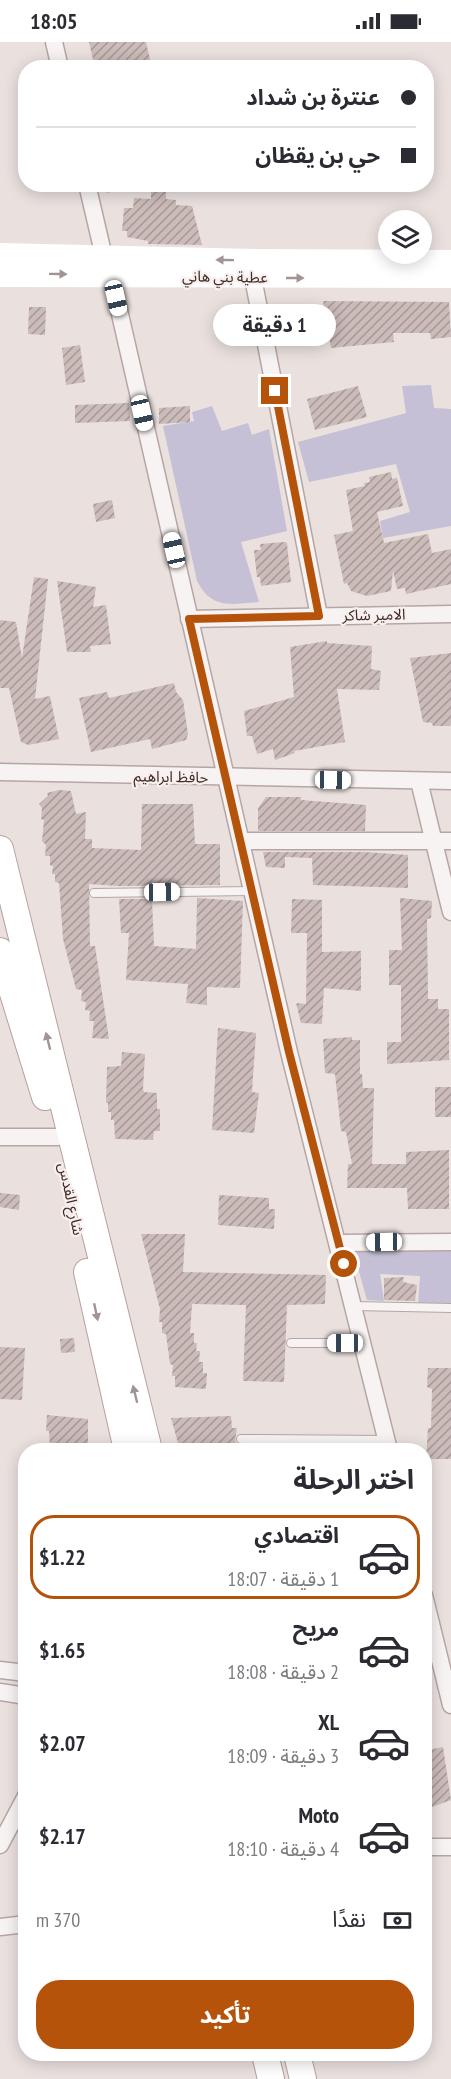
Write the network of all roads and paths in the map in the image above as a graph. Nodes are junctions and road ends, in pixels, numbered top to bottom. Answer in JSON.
{"nodes":[{"id":1,"x":54,"y":42,"type":"edge"},
{"id":2,"x":58,"y":60,"type":"edge"},
{"id":3,"x":89,"y":192,"type":"edge"},
{"id":4,"x":0,"y":254,"type":"edge"},
{"id":5,"x":451,"y":261,"type":"edge"},
{"id":6,"x":107,"y":266,"type":"junction"},
{"id":7,"x":0,"y":276,"type":"edge"},
{"id":8,"x":451,"y":277,"type":"edge"},
{"id":9,"x":253,"y":278,"type":"junction"},
{"id":10,"x":451,"y":614,"type":"edge"},
{"id":11,"x":319,"y":616,"type":"junction"},
{"id":12,"x":189,"y":619,"type":"junction"},
{"id":13,"x":0,"y":772,"type":"edge"},
{"id":14,"x":226,"y":778,"type":"junction"},
{"id":15,"x":419,"y":781,"type":"junction"},
{"id":16,"x":451,"y":781,"type":"edge"},
{"id":17,"x":242,"y":841,"type":"junction"},
{"id":18,"x":434,"y":841,"type":"junction"},
{"id":19,"x":451,"y":841,"type":"edge"},
{"id":20,"x":0,"y":849,"type":"edge"},
{"id":21,"x":253,"y":891,"type":"junction"},
{"id":22,"x":94,"y":893,"type":"dead end"},
{"id":23,"x":451,"y":912,"type":"edge"},
{"id":24,"x":0,"y":951,"type":"edge"},
{"id":25,"x":0,"y":1137,"type":"edge"},
{"id":26,"x":57,"y":1137,"type":"junction"},
{"id":27,"x":451,"y":1242,"type":"edge"},
{"id":28,"x":339,"y":1243,"type":"junction"},
{"id":29,"x":354,"y":1306,"type":"junction"},
{"id":30,"x":451,"y":1308,"type":"edge"},
{"id":31,"x":291,"y":1343,"type":"dead end"},
{"id":32,"x":363,"y":1343,"type":"junction"},
{"id":33,"x":241,"y":1439,"type":"dead end"},
{"id":34,"x":125,"y":1443,"type":"edge"},
{"id":35,"x":147,"y":1443,"type":"edge"},
{"id":36,"x":339,"y":1443,"type":"edge"},
{"id":37,"x":388,"y":1443,"type":"edge"},
{"id":38,"x":432,"y":1628,"type":"edge"},
{"id":39,"x":0,"y":1670,"type":"edge"},
{"id":40,"x":18,"y":1672,"type":"edge"},
{"id":41,"x":0,"y":1692,"type":"edge"},
{"id":42,"x":18,"y":1695,"type":"edge"},
{"id":43,"x":451,"y":1705,"type":"edge"},
{"id":44,"x":18,"y":1811,"type":"edge"},
{"id":45,"x":0,"y":1845,"type":"edge"},
{"id":46,"x":432,"y":1847,"type":"edge"},
{"id":47,"x":451,"y":1847,"type":"edge"},
{"id":48,"x":18,"y":1925,"type":"edge"},
{"id":49,"x":0,"y":1927,"type":"edge"},
{"id":50,"x":267,"y":2061,"type":"edge"},
{"id":51,"x":299,"y":2061,"type":"edge"},
{"id":52,"x":271,"y":2079,"type":"edge"},
{"id":53,"x":303,"y":2079,"type":"edge"}],
"edges":[{"from":1,"to":2,"type":"street"},
{"from":3,"to":6,"type":"street"},
{"from":4,"to":6,"type":"main road"},
{"from":5,"to":6,"type":"main road","one_way":true},
{"from":7,"to":6,"type":"main road","name":"عطية بني هاني","one_way":true},
{"from":6,"to":9,"type":"main road","name":"عطية بني هاني"},
{"from":6,"to":12,"type":"street"},
{"from":9,"to":8,"type":"main road","name":"عطية بني هاني","one_way":true},
{"from":9,"to":11,"type":"street"},
{"from":10,"to":11,"type":"street","name":"الامير شاكر"},
{"from":11,"to":12,"type":"street","name":"الامير شاكر"},
{"from":12,"to":14,"type":"street"},
{"from":13,"to":14,"type":"street","name":"حافظ ابراهيم"},
{"from":14,"to":15,"type":"street","name":"حافظ ابراهيم"},
{"from":14,"to":17,"type":"street"},
{"from":15,"to":16,"type":"street","name":"حافظ ابراهيم"},
{"from":15,"to":18,"type":"street"},
{"from":17,"to":18,"type":"street"},
{"from":17,"to":21,"type":"street"},
{"from":18,"to":19,"type":"street"},
{"from":18,"to":23,"type":"street"},
{"from":35,"to":20,"type":"main road","one_way":true},
{"from":21,"to":22,"type":"lane"},
{"from":21,"to":28,"type":"street"},
{"from":24,"to":26,"type":"main road","name":"شارع القدس"},
{"from":25,"to":26,"type":"street"},
{"from":26,"to":34,"type":"main road","name":"شارع القدس","one_way":true},
{"from":27,"to":28,"type":"street"},
{"from":28,"to":29,"type":"street"},
{"from":29,"to":30,"type":"lane"},
{"from":29,"to":32,"type":"street"},
{"from":31,"to":32,"type":"lane"},
{"from":32,"to":37,"type":"street"},
{"from":33,"to":36,"type":"lane"},
{"from":38,"to":43,"type":"street"},
{"from":39,"to":40,"type":"street"},
{"from":41,"to":42,"type":"street"},
{"from":44,"to":45,"type":"street"},
{"from":46,"to":47,"type":"street"},
{"from":48,"to":49,"type":"street"},
{"from":50,"to":52,"type":"main road"},
{"from":51,"to":53,"type":"main road"}]}
